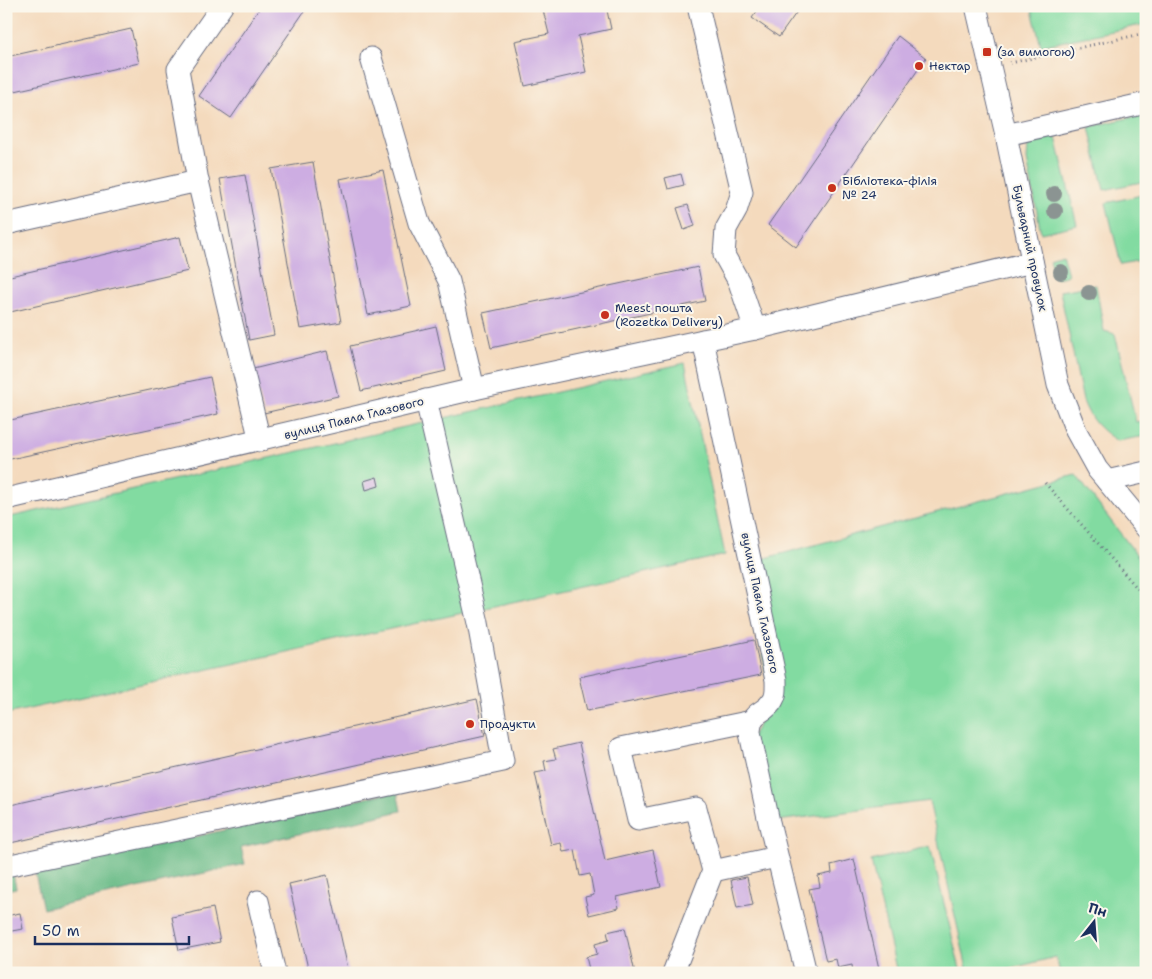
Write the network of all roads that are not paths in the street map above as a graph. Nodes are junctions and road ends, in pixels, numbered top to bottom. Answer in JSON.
{"nodes":[{"id":1,"x":222,"y":6,"type":"edge"},
{"id":2,"x":698,"y":6,"type":"edge"},
{"id":3,"x":976,"y":6,"type":"edge"},
{"id":4,"x":371,"y":58,"type":"dead end"},
{"id":5,"x":1146,"y":103,"type":"edge"},
{"id":6,"x":1006,"y":135,"type":"junction"},
{"id":7,"x":198,"y":181,"type":"junction"},
{"id":8,"x":6,"y":224,"type":"edge"},
{"id":9,"x":1032,"y":262,"type":"junction"},
{"id":10,"x":755,"y":329,"type":"junction"},
{"id":11,"x":703,"y":340,"type":"junction"},
{"id":12,"x":474,"y":389,"type":"junction"},
{"id":13,"x":426,"y":400,"type":"junction"},
{"id":14,"x":260,"y":441,"type":"junction"},
{"id":15,"x":1146,"y":472,"type":"edge"},
{"id":16,"x":1108,"y":481,"type":"junction"},
{"id":17,"x":6,"y":499,"type":"edge"},
{"id":18,"x":1146,"y":528,"type":"edge"},
{"id":19,"x":752,"y":721,"type":"junction"},
{"id":20,"x":777,"y":857,"type":"junction"},
{"id":21,"x":6,"y":866,"type":"edge"},
{"id":22,"x":713,"y":871,"type":"junction"},
{"id":23,"x":258,"y":901,"type":"dead end"},
{"id":24,"x":275,"y":973,"type":"edge"},
{"id":25,"x":673,"y":973,"type":"edge"},
{"id":26,"x":806,"y":973,"type":"edge"}],
"edges":[{"from":1,"to":7,"type":"street"},
{"from":2,"to":10,"type":"street"},
{"from":3,"to":6,"type":"street","name":"Бульварний провулок"},
{"from":4,"to":12,"type":"street"},
{"from":5,"to":6,"type":"street"},
{"from":6,"to":9,"type":"street","name":"Бульварний провулок"},
{"from":7,"to":8,"type":"street"},
{"from":7,"to":14,"type":"street"},
{"from":9,"to":10,"type":"street","name":"вулиця Павла Глазового"},
{"from":9,"to":16,"type":"street","name":"Бульварний провулок"},
{"from":10,"to":11,"type":"street","name":"вулиця Павла Глазового"},
{"from":11,"to":12,"type":"street","name":"вулиця Павла Глазового"},
{"from":11,"to":19,"type":"street","name":"вулиця Павла Глазового"},
{"from":12,"to":13,"type":"street","name":"вулиця Павла Глазового"},
{"from":13,"to":14,"type":"street","name":"вулиця Павла Глазового"},
{"from":13,"to":21,"type":"street"},
{"from":14,"to":17,"type":"street","name":"вулиця Павла Глазового"},
{"from":15,"to":16,"type":"street"},
{"from":16,"to":18,"type":"street","name":"Бульварний провулок"},
{"from":19,"to":20,"type":"street"},
{"from":19,"to":22,"type":"street"},
{"from":20,"to":22,"type":"street"},
{"from":20,"to":26,"type":"street"},
{"from":22,"to":25,"type":"street"},
{"from":23,"to":24,"type":"street"}]}
